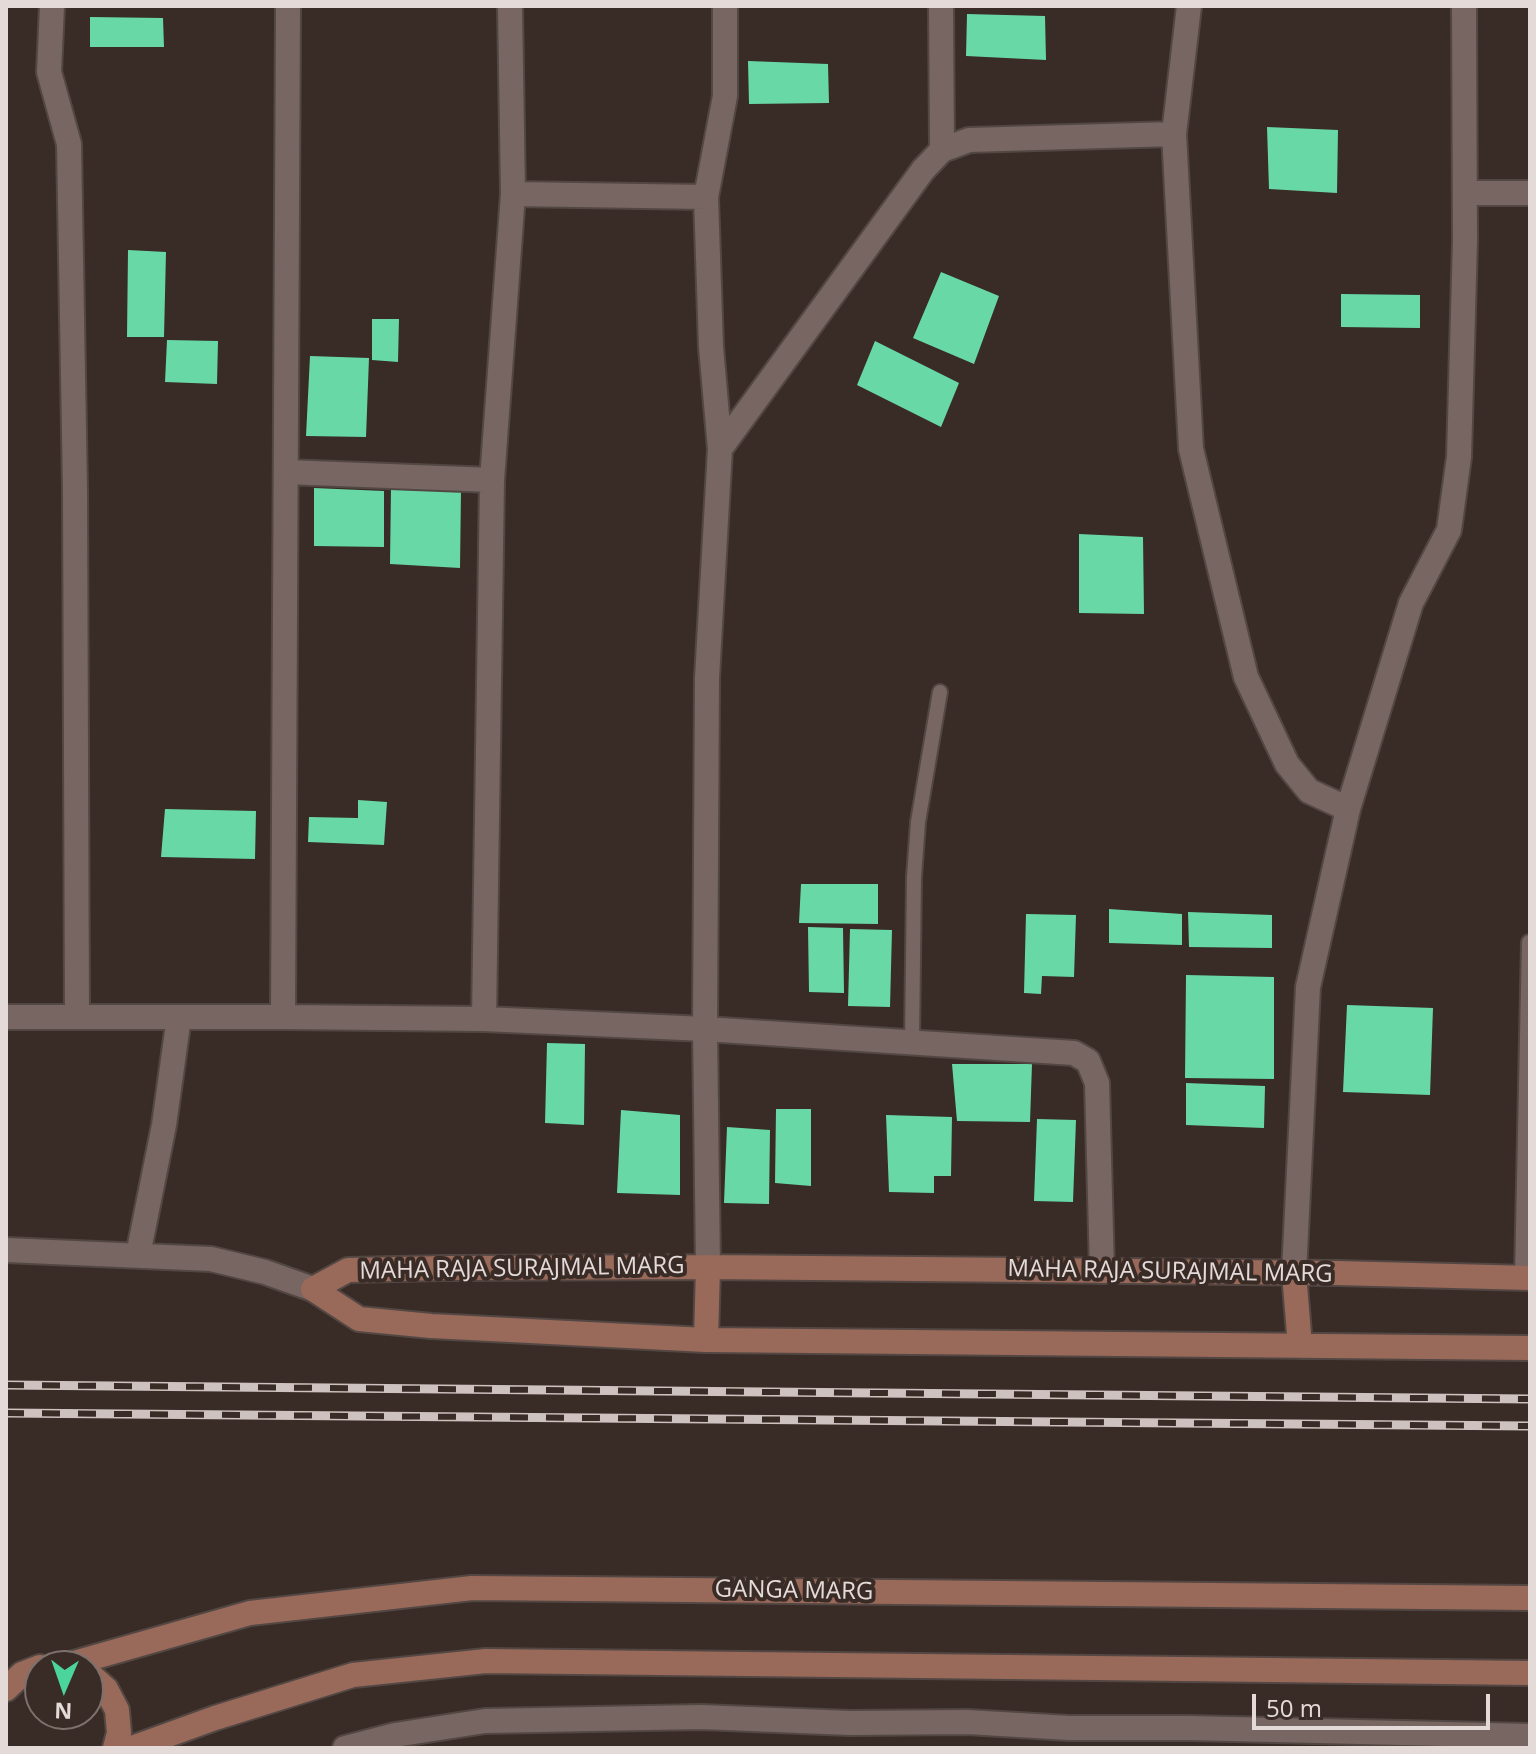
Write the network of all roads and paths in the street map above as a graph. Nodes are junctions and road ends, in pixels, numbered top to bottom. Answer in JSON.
{"nodes":[{"id":1,"x":52,"y":6,"type":"edge"},
{"id":2,"x":288,"y":6,"type":"edge"},
{"id":3,"x":510,"y":6,"type":"edge"},
{"id":4,"x":725,"y":6,"type":"edge"},
{"id":5,"x":941,"y":6,"type":"edge"},
{"id":6,"x":1189,"y":6,"type":"edge"},
{"id":7,"x":1464,"y":6,"type":"edge"},
{"id":8,"x":1174,"y":134,"type":"junction"},
{"id":9,"x":942,"y":150,"type":"junction"},
{"id":10,"x":1465,"y":193,"type":"junction"},
{"id":11,"x":1530,"y":193,"type":"edge"},
{"id":12,"x":513,"y":194,"type":"junction"},
{"id":13,"x":706,"y":197,"type":"junction"},
{"id":14,"x":720,"y":449,"type":"junction"},
{"id":15,"x":286,"y":472,"type":"junction"},
{"id":16,"x":492,"y":480,"type":"junction"},
{"id":17,"x":940,"y":692,"type":"dead end"},
{"id":18,"x":1348,"y":809,"type":"junction"},
{"id":19,"x":1529,"y":942,"type":"edge"},
{"id":20,"x":6,"y":1017,"type":"edge"},
{"id":21,"x":77,"y":1017,"type":"junction"},
{"id":22,"x":179,"y":1017,"type":"junction"},
{"id":23,"x":283,"y":1017,"type":"junction"},
{"id":24,"x":484,"y":1019,"type":"junction"},
{"id":25,"x":705,"y":1029,"type":"junction"},
{"id":26,"x":912,"y":1042,"type":"junction"},
{"id":27,"x":6,"y":1250,"type":"edge"},
{"id":28,"x":138,"y":1255,"type":"junction"},
{"id":29,"x":708,"y":1267,"type":"junction"},
{"id":30,"x":1102,"y":1271,"type":"junction"},
{"id":31,"x":1294,"y":1273,"type":"junction"},
{"id":32,"x":1526,"y":1278,"type":"edge"},
{"id":33,"x":313,"y":1289,"type":"junction"},
{"id":34,"x":706,"y":1340,"type":"junction"},
{"id":35,"x":1300,"y":1346,"type":"junction"},
{"id":36,"x":1530,"y":1348,"type":"edge"},
{"id":37,"x":1530,"y":1598,"type":"edge"},
{"id":38,"x":104,"y":1656,"type":"edge"},
{"id":39,"x":24,"y":1673,"type":"edge"},
{"id":40,"x":1530,"y":1673,"type":"edge"},
{"id":41,"x":104,"y":1687,"type":"edge"},
{"id":42,"x":6,"y":1689,"type":"edge"},
{"id":43,"x":1530,"y":1736,"type":"edge"},
{"id":44,"x":115,"y":1748,"type":"edge"},
{"id":45,"x":132,"y":1748,"type":"edge"},
{"id":46,"x":345,"y":1748,"type":"edge"}],
"edges":[{"from":1,"to":21,"type":"street"},
{"from":2,"to":15,"type":"street"},
{"from":3,"to":12,"type":"street"},
{"from":4,"to":13,"type":"street"},
{"from":5,"to":9,"type":"street"},
{"from":6,"to":8,"type":"street"},
{"from":7,"to":10,"type":"street"},
{"from":8,"to":9,"type":"street"},
{"from":8,"to":18,"type":"street"},
{"from":9,"to":14,"type":"street"},
{"from":10,"to":11,"type":"street"},
{"from":10,"to":18,"type":"street"},
{"from":12,"to":13,"type":"street"},
{"from":12,"to":16,"type":"street"},
{"from":13,"to":14,"type":"street"},
{"from":14,"to":25,"type":"street"},
{"from":15,"to":16,"type":"street"},
{"from":15,"to":23,"type":"street"},
{"from":16,"to":24,"type":"street"},
{"from":17,"to":26,"type":"lane"},
{"from":18,"to":31,"type":"street"},
{"from":19,"to":32,"type":"lane"},
{"from":20,"to":21,"type":"street"},
{"from":21,"to":22,"type":"street"},
{"from":22,"to":23,"type":"street"},
{"from":22,"to":28,"type":"street"},
{"from":23,"to":24,"type":"street"},
{"from":24,"to":25,"type":"street"},
{"from":25,"to":26,"type":"street"},
{"from":25,"to":29,"type":"street"},
{"from":26,"to":30,"type":"street"},
{"from":27,"to":28,"type":"street"},
{"from":28,"to":33,"type":"street"},
{"from":29,"to":30,"type":"street","name":"MAHA RAJA SURAJMAL MARG"},
{"from":29,"to":33,"type":"street","name":"MAHA RAJA SURAJMAL MARG"},
{"from":29,"to":34,"type":"street"},
{"from":30,"to":31,"type":"street","name":"MAHA RAJA SURAJMAL MARG"},
{"from":31,"to":32,"type":"street","name":"MAHA RAJA SURAJMAL MARG"},
{"from":31,"to":35,"type":"street"},
{"from":33,"to":34,"type":"street","name":"MAHA RAJA SURAJMAL MARG"},
{"from":34,"to":35,"type":"street","name":"MAHA RAJA SURAJMAL MARG"},
{"from":35,"to":36,"type":"street","name":"MAHA RAJA SURAJMAL MARG"},
{"from":37,"to":38,"type":"street","name":"GANGA MARG"},
{"from":39,"to":42,"type":"street"},
{"from":40,"to":45,"type":"street"},
{"from":41,"to":44,"type":"street"},
{"from":43,"to":46,"type":"street"}]}
